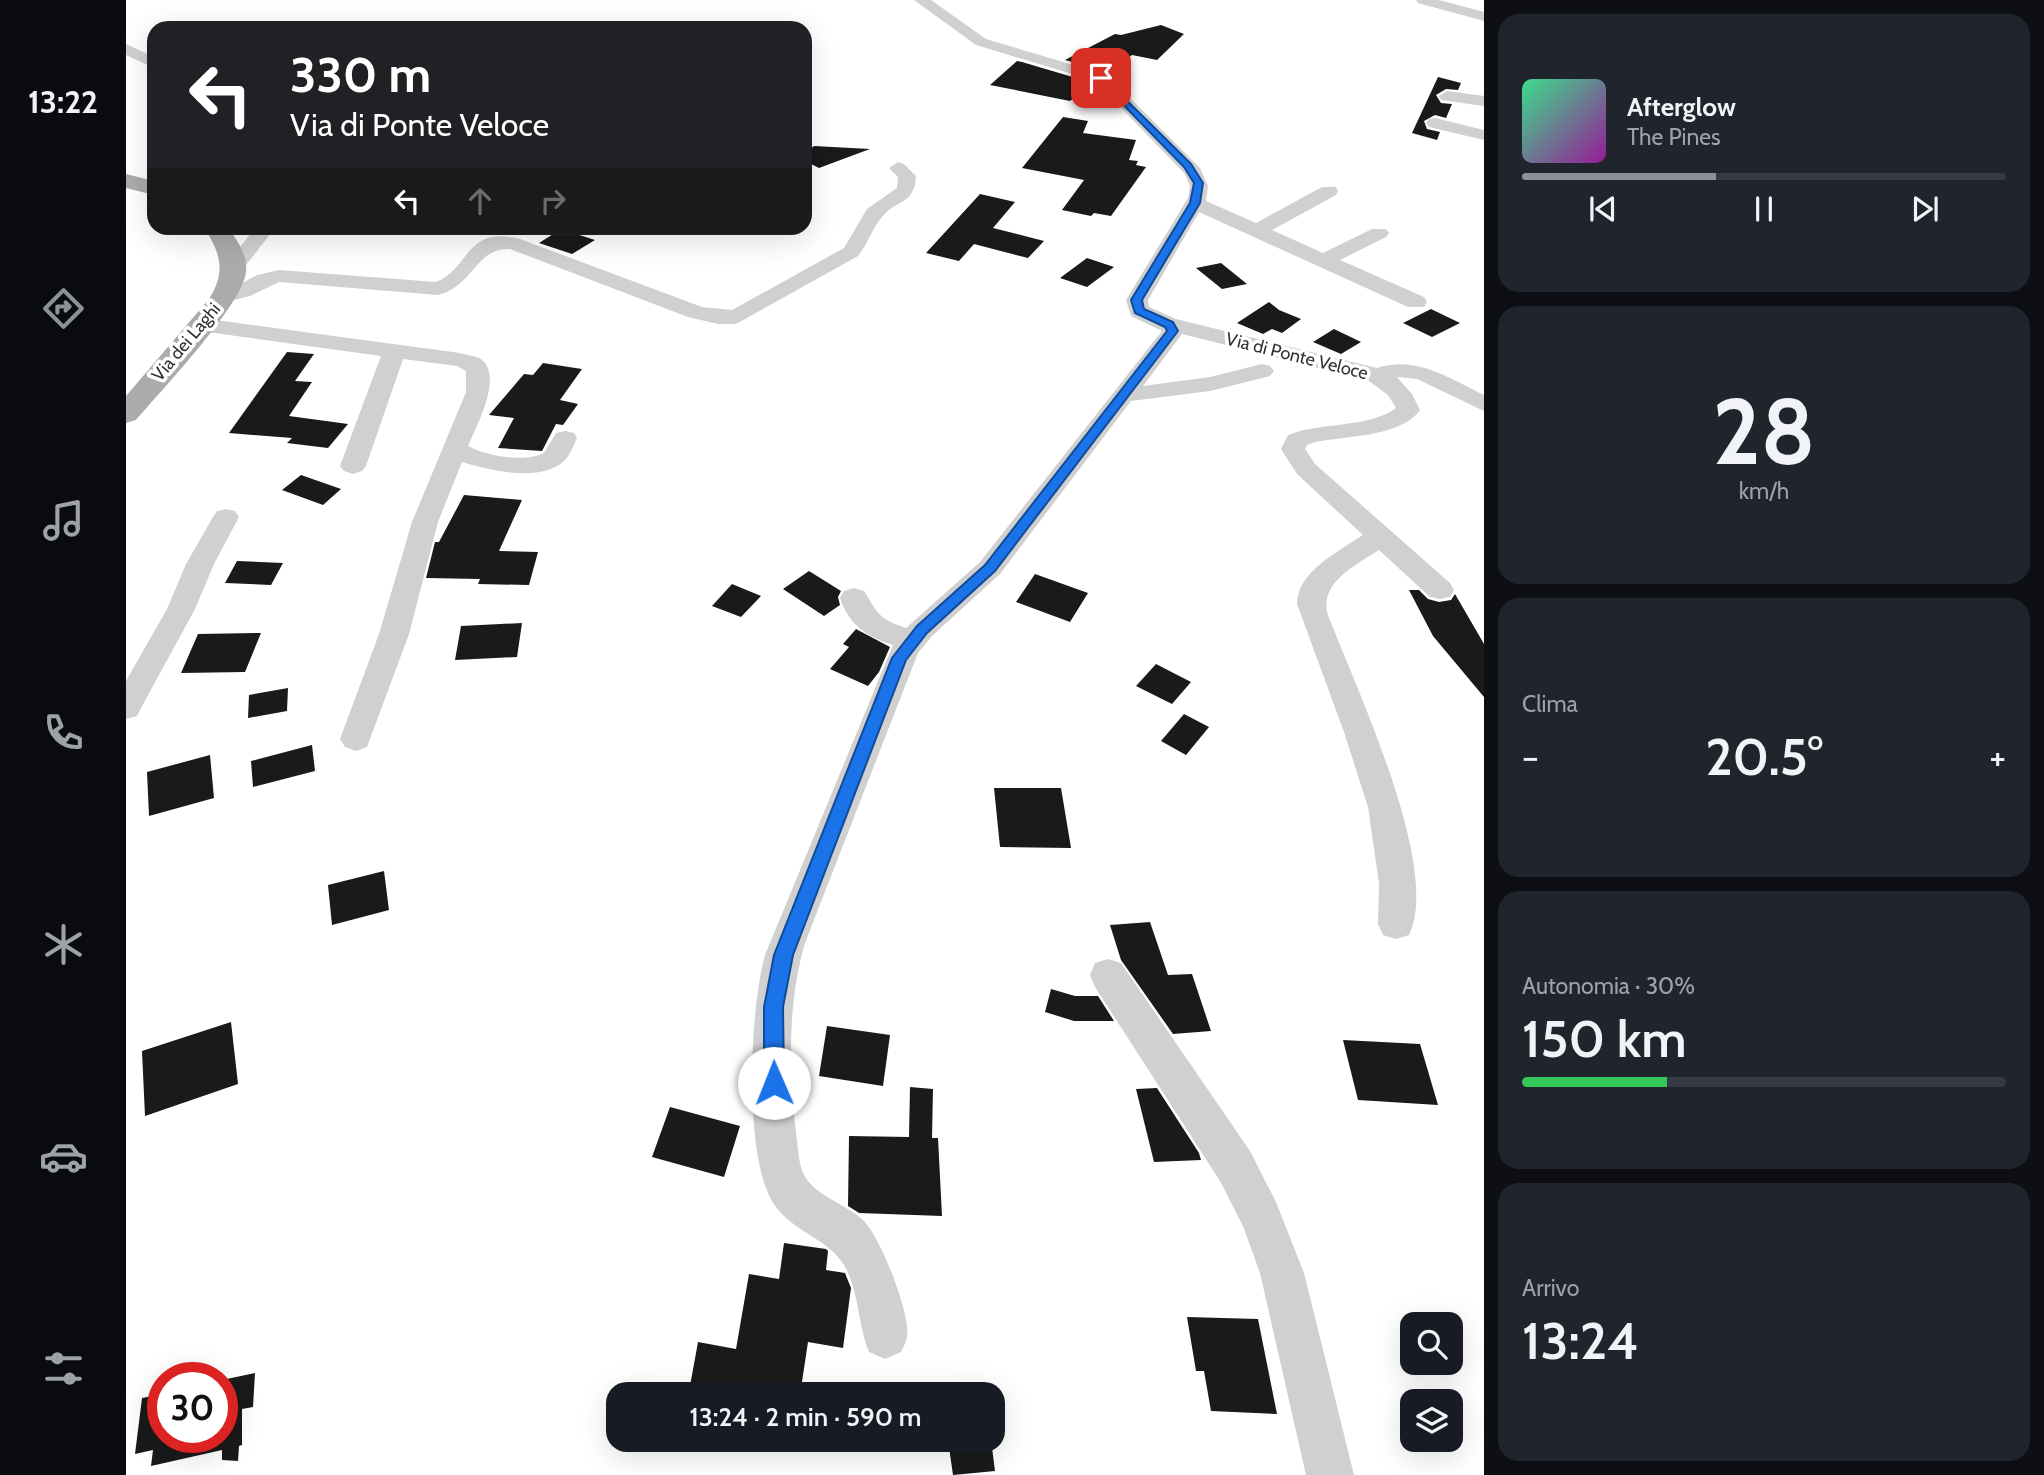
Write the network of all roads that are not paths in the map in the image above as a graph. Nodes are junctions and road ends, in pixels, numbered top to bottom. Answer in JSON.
{"nodes":[{"id":1,"x":921,"y":0,"type":"edge"},
{"id":2,"x":1423,"y":0,"type":"edge"},
{"id":3,"x":1470,"y":0,"type":"edge"},
{"id":4,"x":1451,"y":7,"type":"junction"},
{"id":5,"x":1484,"y":17,"type":"edge"},
{"id":6,"x":126,"y":49,"type":"edge"},
{"id":7,"x":147,"y":59,"type":"edge"},
{"id":8,"x":1447,"y":96,"type":"dead end"},
{"id":9,"x":1484,"y":101,"type":"edge"},
{"id":10,"x":1435,"y":123,"type":"dead end"},
{"id":11,"x":1484,"y":135,"type":"edge"},
{"id":12,"x":898,"y":168,"type":"dead end"},
{"id":13,"x":126,"y":181,"type":"edge"},
{"id":14,"x":147,"y":186,"type":"edge"},
{"id":15,"x":1329,"y":191,"type":"dead end"},
{"id":16,"x":1195,"y":203,"type":"junction"},
{"id":17,"x":1257,"y":230,"type":"junction"},
{"id":18,"x":1379,"y":233,"type":"dead end"},
{"id":19,"x":221,"y":235,"type":"edge"},
{"id":20,"x":259,"y":235,"type":"edge"},
{"id":21,"x":1325,"y":260,"type":"junction"},
{"id":22,"x":235,"y":266,"type":"junction"},
{"id":23,"x":226,"y":294,"type":"junction"},
{"id":24,"x":1416,"y":303,"type":"dead end"},
{"id":25,"x":201,"y":325,"type":"junction"},
{"id":26,"x":1176,"y":328,"type":"junction"},
{"id":27,"x":394,"y":351,"type":"junction"},
{"id":28,"x":1262,"y":370,"type":"dead end"},
{"id":29,"x":1377,"y":376,"type":"junction"},
{"id":30,"x":1124,"y":395,"type":"junction"},
{"id":31,"x":1484,"y":404,"type":"edge"},
{"id":32,"x":126,"y":414,"type":"edge"},
{"id":33,"x":565,"y":438,"type":"dead end"},
{"id":34,"x":455,"y":449,"type":"junction"},
{"id":35,"x":353,"y":466,"type":"dead end"},
{"id":36,"x":226,"y":517,"type":"dead end"},
{"id":37,"x":1380,"y":536,"type":"junction"},
{"id":38,"x":1440,"y":590,"type":"dead end"},
{"id":39,"x":854,"y":598,"type":"dead end"},
{"id":40,"x":912,"y":640,"type":"junction"},
{"id":41,"x":126,"y":708,"type":"edge"},
{"id":42,"x":356,"y":739,"type":"dead end"},
{"id":43,"x":1396,"y":924,"type":"dead end"},
{"id":44,"x":1108,"y":975,"type":"dead end"},
{"id":45,"x":885,"y":1336,"type":"dead end"},
{"id":46,"x":1330,"y":1475,"type":"edge"}],
"edges":[{"from":1,"to":16,"type":"street"},
{"from":2,"to":4,"type":"street"},
{"from":3,"to":4,"type":"street"},
{"from":4,"to":5,"type":"street"},
{"from":6,"to":7,"type":"street"},
{"from":8,"to":9,"type":"street"},
{"from":10,"to":11,"type":"street"},
{"from":12,"to":23,"type":"street"},
{"from":13,"to":14,"type":"main road"},
{"from":15,"to":17,"type":"street"},
{"from":16,"to":17,"type":"street"},
{"from":16,"to":26,"type":"street","name":"Via di Ponte Veloce"},
{"from":17,"to":21,"type":"street"},
{"from":18,"to":21,"type":"street"},
{"from":19,"to":22,"type":"main road"},
{"from":20,"to":22,"type":"street"},
{"from":21,"to":24,"type":"street"},
{"from":22,"to":23,"type":"main road","name":"Via dei Laghi"},
{"from":23,"to":25,"type":"main road","name":"Via dei Laghi"},
{"from":25,"to":27,"type":"street"},
{"from":25,"to":32,"type":"main road","name":"Via dei Laghi"},
{"from":26,"to":29,"type":"street","name":"Via di Ponte Veloce"},
{"from":26,"to":30,"type":"street"},
{"from":27,"to":34,"type":"street"},
{"from":27,"to":35,"type":"street"},
{"from":28,"to":30,"type":"street"},
{"from":29,"to":31,"type":"street","name":"Via di Ponte Veloce"},
{"from":29,"to":37,"type":"street"},
{"from":30,"to":40,"type":"street"},
{"from":33,"to":34,"type":"street"},
{"from":34,"to":42,"type":"street"},
{"from":36,"to":41,"type":"street"},
{"from":37,"to":38,"type":"street"},
{"from":37,"to":43,"type":"street"},
{"from":39,"to":40,"type":"street"},
{"from":40,"to":45,"type":"street"},
{"from":44,"to":46,"type":"street"}]}
